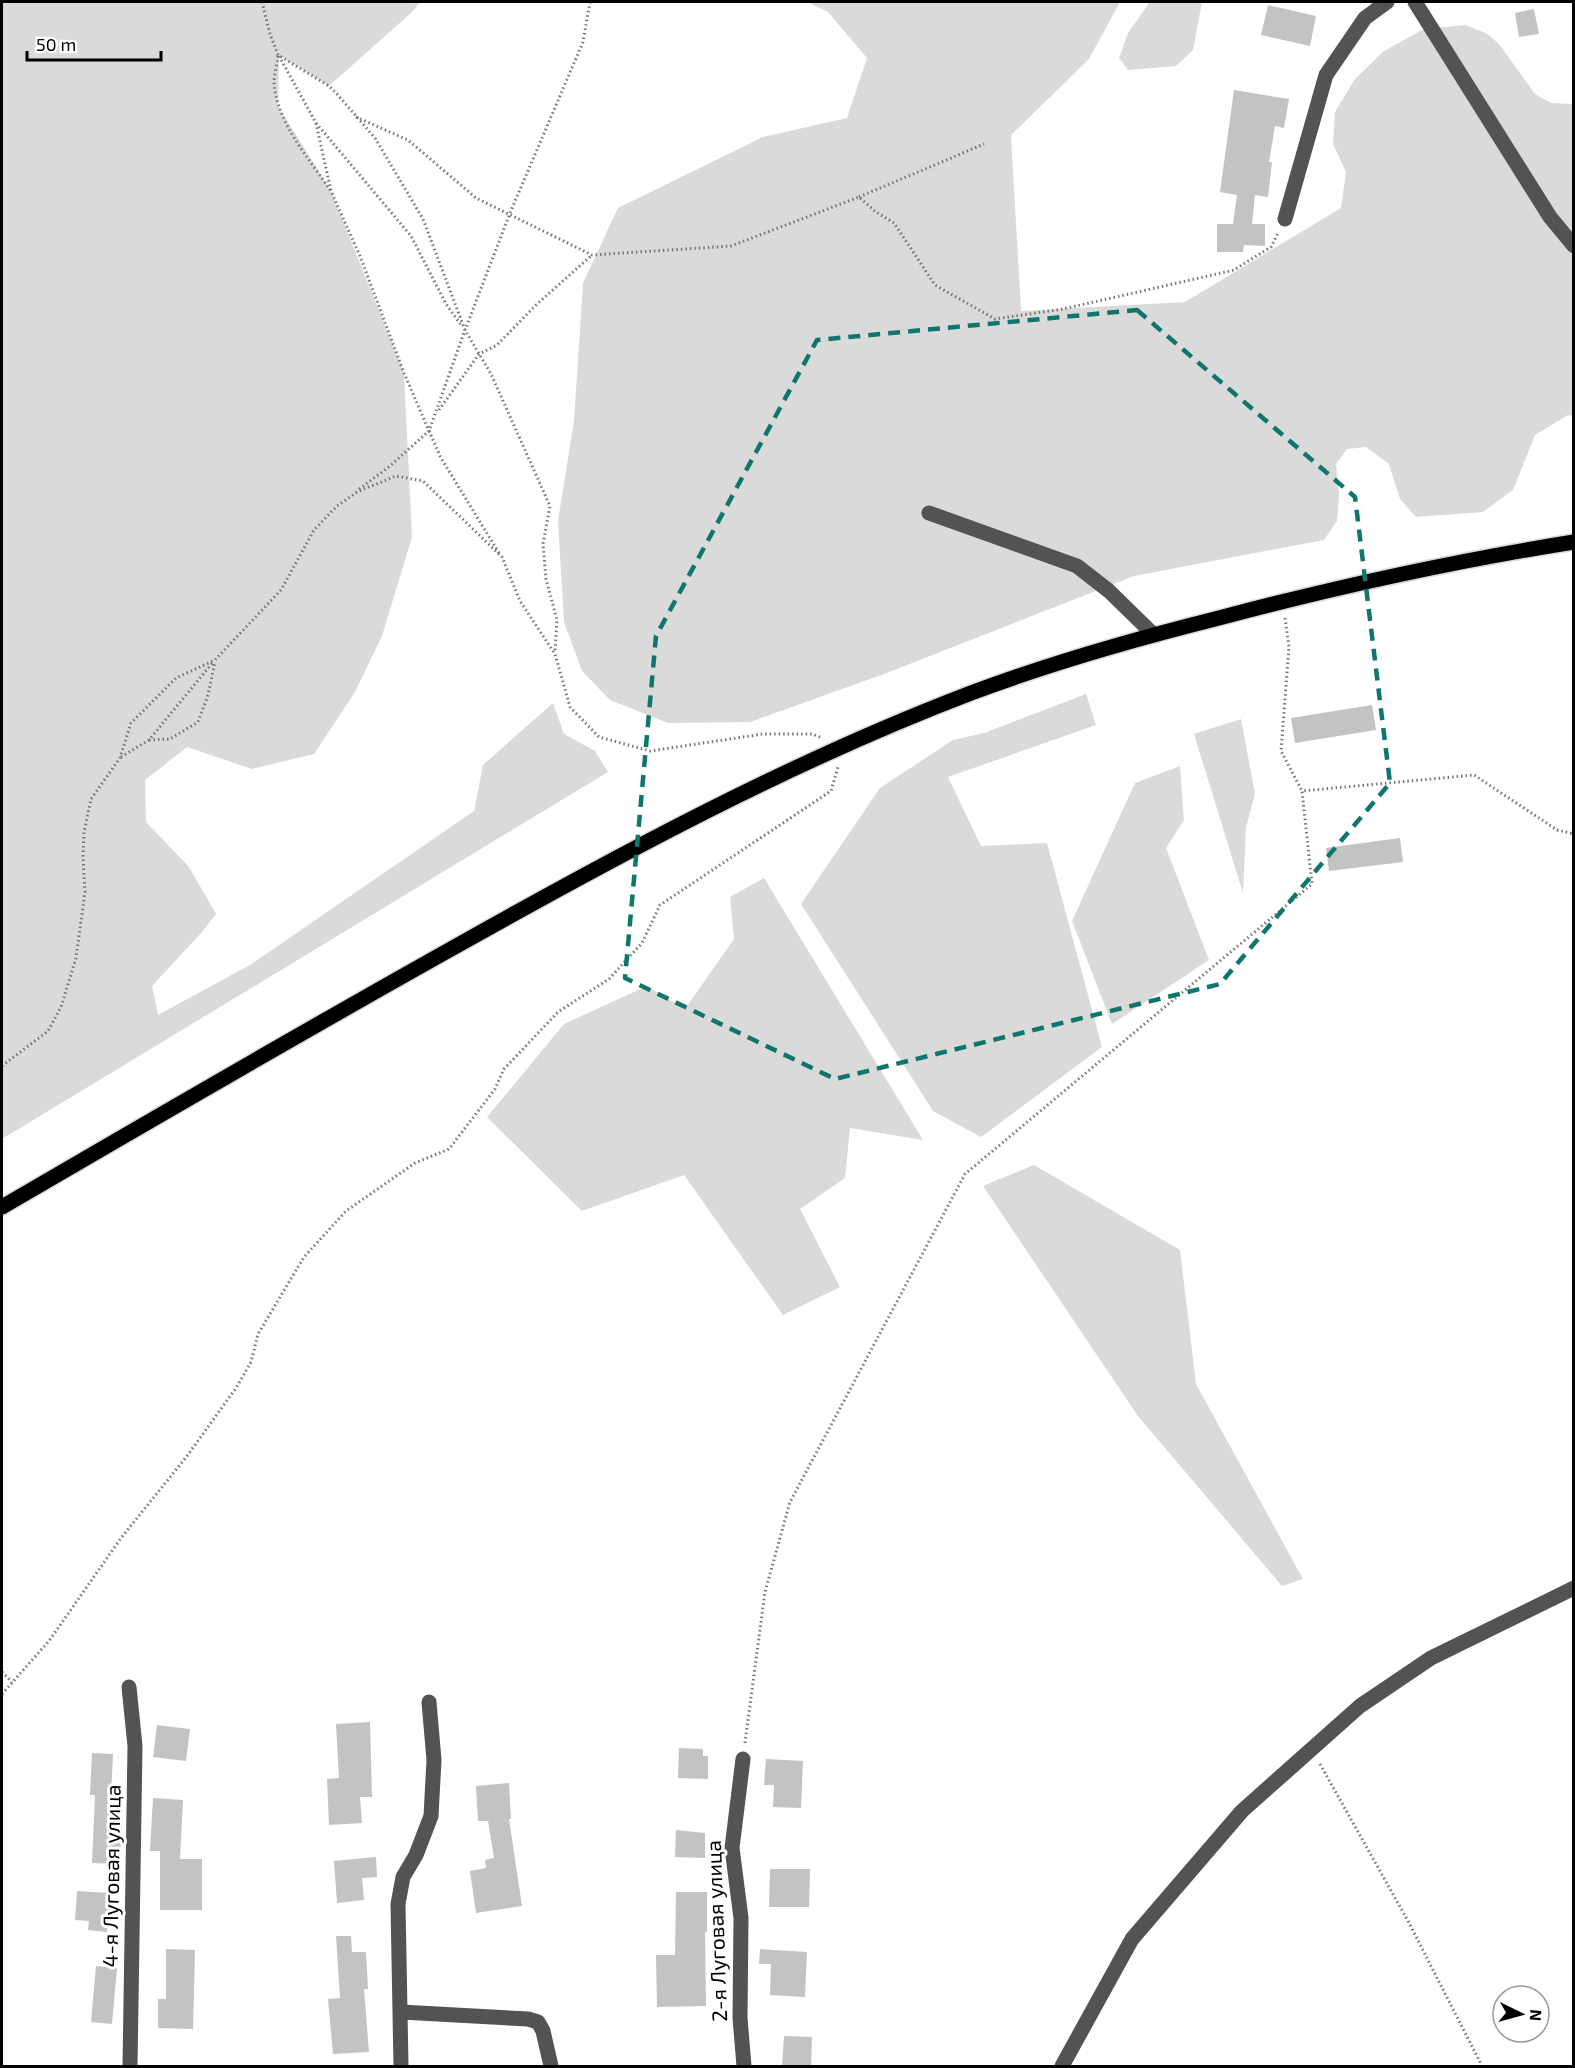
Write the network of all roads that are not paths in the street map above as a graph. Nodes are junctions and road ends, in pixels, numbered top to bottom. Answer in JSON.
{"nodes":[{"id":1,"x":1387,"y":2,"type":"edge"},
{"id":2,"x":1415,"y":2,"type":"edge"},
{"id":3,"x":1286,"y":219,"type":"road end"},
{"id":4,"x":1574,"y":246,"type":"edge"},
{"id":5,"x":929,"y":513,"type":"dead end"},
{"id":6,"x":1573,"y":542,"type":"edge"},
{"id":7,"x":1154,"y":634,"type":"junction"},
{"id":8,"x":2,"y":1207,"type":"edge"},
{"id":9,"x":1574,"y":1588,"type":"edge"},
{"id":10,"x":129,"y":1687,"type":"dead end"},
{"id":11,"x":429,"y":1702,"type":"dead end"},
{"id":12,"x":743,"y":1759,"type":"road end"},
{"id":13,"x":400,"y":2012,"type":"junction"},
{"id":14,"x":130,"y":2067,"type":"edge"},
{"id":15,"x":401,"y":2067,"type":"edge"},
{"id":16,"x":551,"y":2067,"type":"edge"},
{"id":17,"x":744,"y":2067,"type":"edge"},
{"id":18,"x":1062,"y":2067,"type":"edge"}],
"edges":[{"from":1,"to":3,"type":"street"},
{"from":2,"to":4,"type":"street"},
{"from":5,"to":7,"type":"street"},
{"from":6,"to":7,"type":"main road"},
{"from":7,"to":8,"type":"main road"},
{"from":9,"to":18,"type":"street"},
{"from":10,"to":14,"type":"street","name":"4-я Луговая улица"},
{"from":11,"to":13,"type":"street"},
{"from":12,"to":17,"type":"street","name":"2-я Луговая улица"},
{"from":13,"to":15,"type":"street"},
{"from":13,"to":16,"type":"street"}]}
